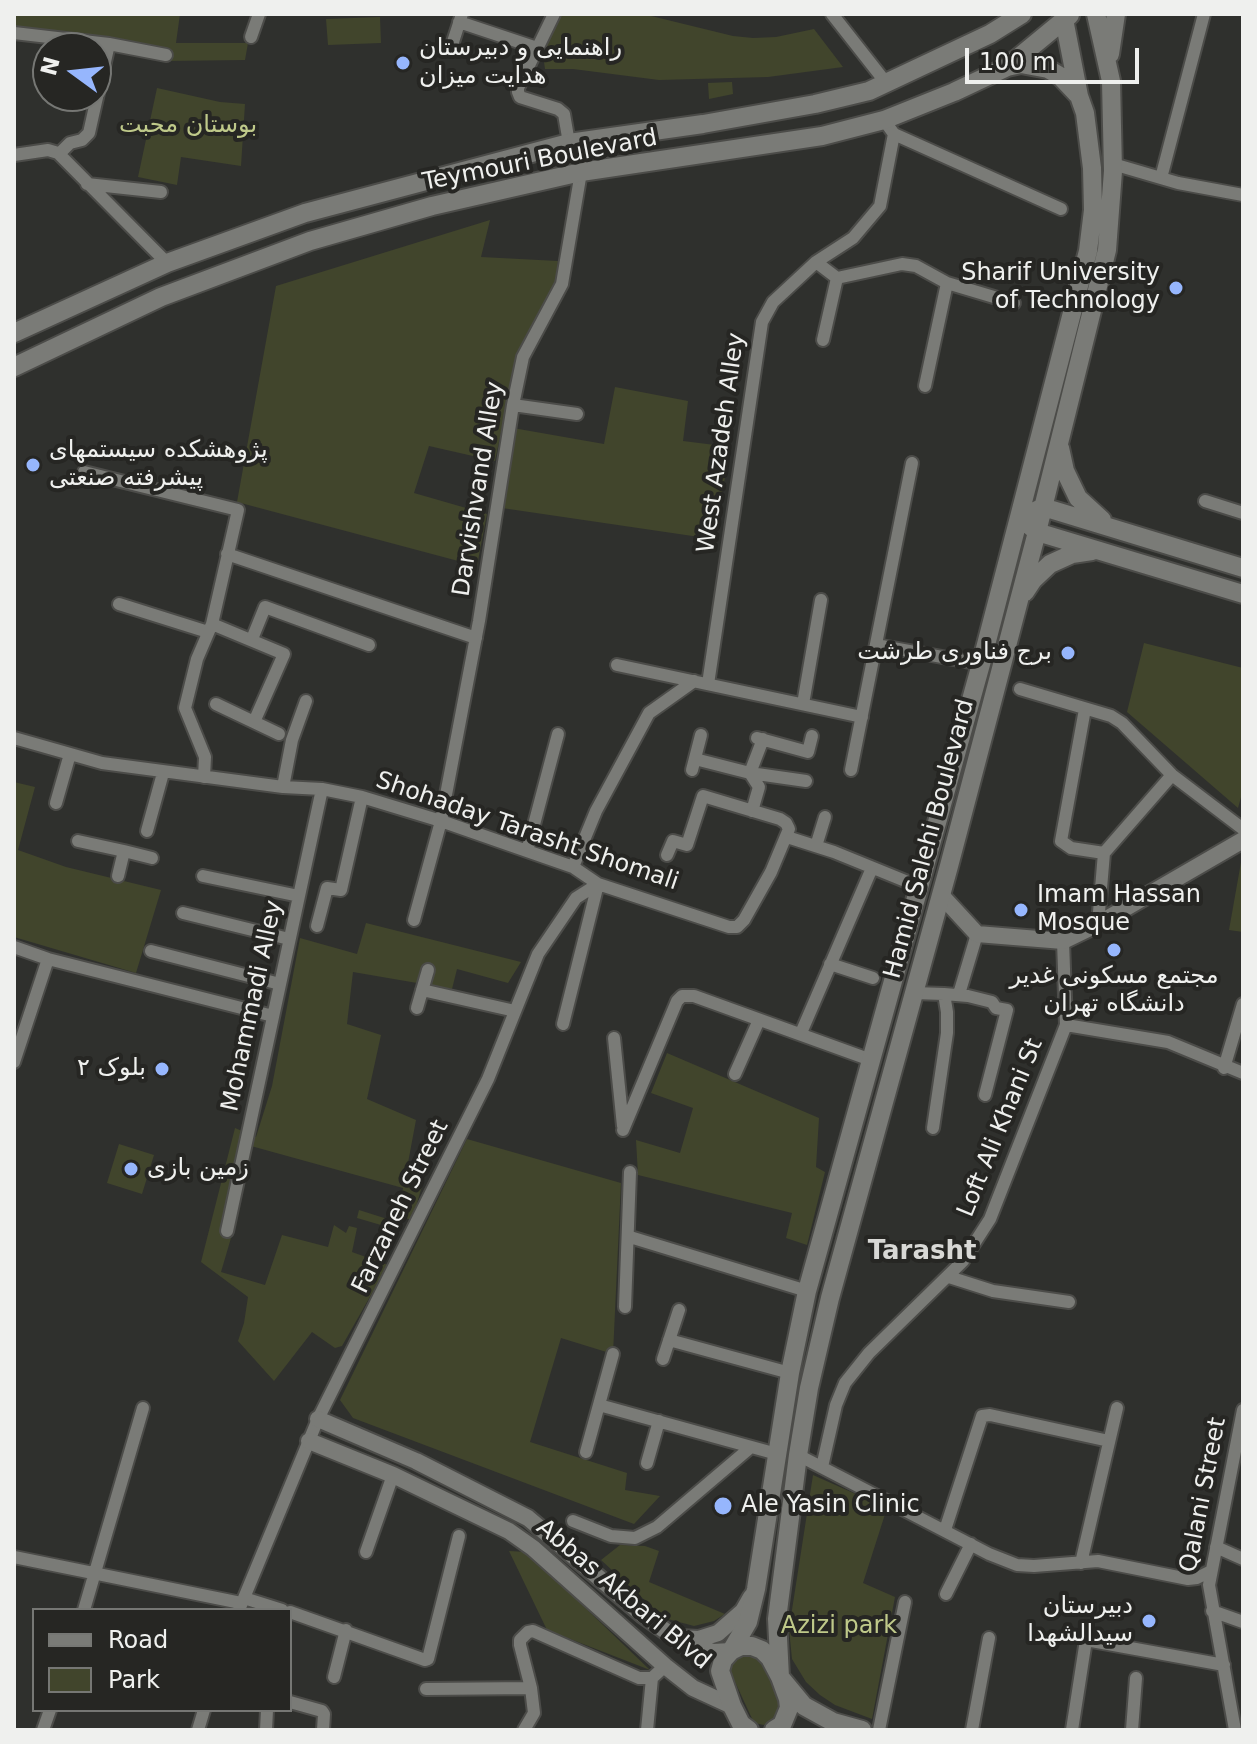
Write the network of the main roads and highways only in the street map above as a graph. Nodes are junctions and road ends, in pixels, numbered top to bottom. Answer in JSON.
{"nodes":[{"id":1,"x":1096,"y":14,"type":"edge"},
{"id":2,"x":1116,"y":14,"type":"edge"},
{"id":3,"x":1019,"y":15,"type":"edge"},
{"id":4,"x":1067,"y":16,"type":"edge"},
{"id":5,"x":990,"y":34,"type":"junction"},
{"id":6,"x":1007,"y":67,"type":"junction"},
{"id":7,"x":1110,"y":73,"type":"junction"},
{"id":8,"x":1079,"y":96,"type":"junction"},
{"id":9,"x":14,"y":333,"type":"edge"},
{"id":10,"x":14,"y":367,"type":"edge"},
{"id":11,"x":1059,"y":444,"type":"junction"},
{"id":12,"x":1043,"y":507,"type":"junction"},
{"id":13,"x":1020,"y":517,"type":"junction"},
{"id":14,"x":1114,"y":528,"type":"junction"},
{"id":15,"x":1037,"y":532,"type":"junction"},
{"id":16,"x":1098,"y":550,"type":"junction"},
{"id":17,"x":1243,"y":568,"type":"edge"},
{"id":18,"x":1001,"y":588,"type":"junction"},
{"id":19,"x":1243,"y":594,"type":"edge"},
{"id":20,"x":1019,"y":599,"type":"junction"},
{"id":21,"x":920,"y":887,"type":"junction"},
{"id":22,"x":941,"y":895,"type":"junction"},
{"id":23,"x":731,"y":1651,"type":"junction"},
{"id":24,"x":780,"y":1677,"type":"junction"},
{"id":25,"x":732,"y":1706,"type":"junction"},
{"id":26,"x":734,"y":1730,"type":"edge"},
{"id":27,"x":749,"y":1730,"type":"edge"},
{"id":28,"x":774,"y":1730,"type":"edge"},
{"id":29,"x":862,"y":1730,"type":"edge"}],
"edges":[{"from":1,"to":7,"type":"main road","name":"Hamid Salehi Boulevard"},
{"from":2,"to":7,"type":"main road"},
{"from":3,"to":5,"type":"main road","name":"Teymouri Boulevard"},
{"from":4,"to":6,"type":"main road","name":"Teymouri Boulevard"},
{"from":4,"to":8,"type":"main road","name":"Hamid Salehi Boulevard"},
{"from":5,"to":6,"type":"main road"},
{"from":5,"to":9,"type":"main road","name":"Teymouri Boulevard"},
{"from":6,"to":8,"type":"main road"},
{"from":6,"to":10,"type":"main road","name":"Teymouri Boulevard"},
{"from":7,"to":8,"type":"main road"},
{"from":7,"to":11,"type":"main road","name":"Hamid Salehi Boulevard"},
{"from":8,"to":13,"type":"main road","name":"Hamid Salehi Boulevard"},
{"from":11,"to":12,"type":"main road","name":"Hamid Salehi Boulevard"},
{"from":11,"to":14,"type":"main road"},
{"from":12,"to":13,"type":"main road"},
{"from":12,"to":14,"type":"main road"},
{"from":12,"to":15,"type":"main road","name":"Hamid Salehi Boulevard"},
{"from":13,"to":15,"type":"main road"},
{"from":13,"to":18,"type":"main road","name":"Hamid Salehi Boulevard"},
{"from":14,"to":17,"type":"main road"},
{"from":15,"to":16,"type":"main road"},
{"from":15,"to":20,"type":"main road","name":"Hamid Salehi Boulevard"},
{"from":16,"to":19,"type":"main road"},
{"from":16,"to":20,"type":"main road"},
{"from":18,"to":20,"type":"main road"},
{"from":18,"to":21,"type":"main road","name":"Hamid Salehi Boulevard"},
{"from":20,"to":22,"type":"main road","name":"Hamid Salehi Boulevard"},
{"from":21,"to":22,"type":"main road"},
{"from":21,"to":23,"type":"main road","name":"Hamid Salehi Boulevard"},
{"from":22,"to":24,"type":"main road","name":"Hamid Salehi Boulevard"},
{"from":23,"to":24,"type":"main road"},
{"from":23,"to":25,"type":"main road","name":"Hamid Salehi Boulevard"},
{"from":24,"to":28,"type":"main road","name":"Hamid Salehi Boulevard"},
{"from":24,"to":29,"type":"main road"},
{"from":25,"to":26,"type":"main road"},
{"from":25,"to":27,"type":"main road"}]}
